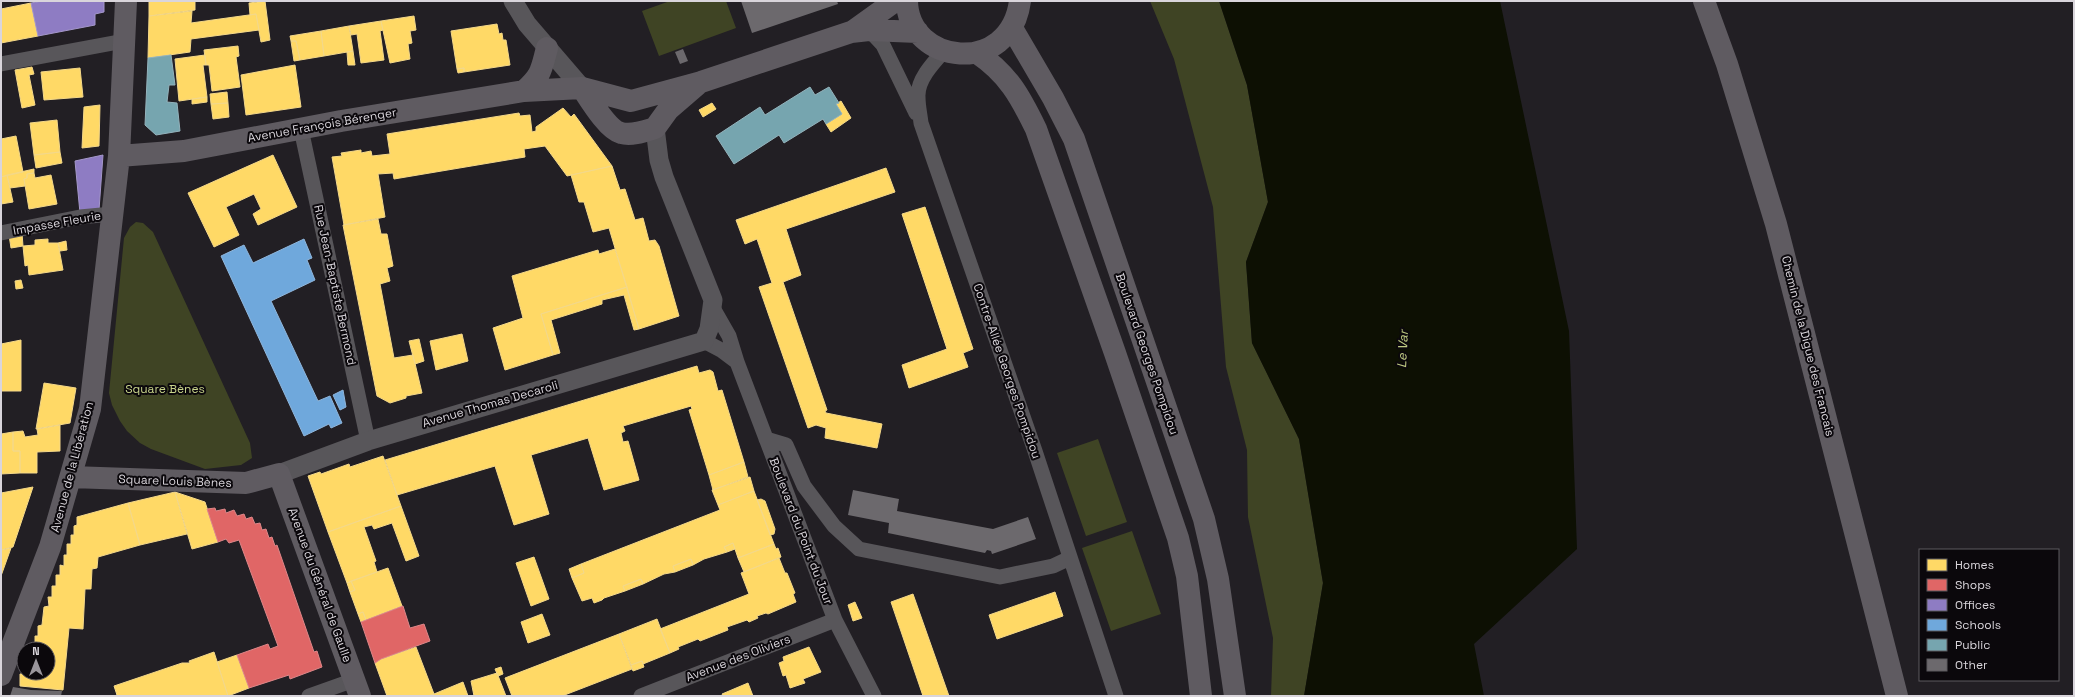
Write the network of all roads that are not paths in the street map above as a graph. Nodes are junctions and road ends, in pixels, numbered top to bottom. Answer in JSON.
{"nodes":[{"id":1,"x":126,"y":1,"type":"edge"},
{"id":2,"x":513,"y":1,"type":"edge"},
{"id":3,"x":895,"y":1,"type":"edge"},
{"id":4,"x":907,"y":1,"type":"edge"},
{"id":5,"x":1020,"y":1,"type":"edge"},
{"id":6,"x":1704,"y":1,"type":"edge"},
{"id":7,"x":1012,"y":28,"type":"junction"},
{"id":8,"x":860,"y":31,"type":"junction"},
{"id":9,"x":918,"y":32,"type":"junction"},
{"id":10,"x":124,"y":40,"type":"junction"},
{"id":11,"x":547,"y":48,"type":"junction"},
{"id":12,"x":944,"y":51,"type":"junction"},
{"id":13,"x":977,"y":53,"type":"junction"},
{"id":14,"x":1,"y":64,"type":"edge"},
{"id":15,"x":701,"y":82,"type":"junction"},
{"id":16,"x":582,"y":88,"type":"junction"},
{"id":17,"x":524,"y":91,"type":"junction"},
{"id":18,"x":631,"y":101,"type":"junction"},
{"id":19,"x":921,"y":123,"type":"junction"},
{"id":20,"x":655,"y":128,"type":"junction"},
{"id":21,"x":301,"y":129,"type":"junction"},
{"id":22,"x":615,"y":130,"type":"junction"},
{"id":23,"x":119,"y":156,"type":"junction"},
{"id":24,"x":112,"y":214,"type":"junction"},
{"id":25,"x":1,"y":233,"type":"edge"},
{"id":26,"x":713,"y":308,"type":"junction"},
{"id":27,"x":704,"y":341,"type":"junction"},
{"id":28,"x":737,"y":362,"type":"junction"},
{"id":29,"x":766,"y":439,"type":"junction"},
{"id":30,"x":368,"y":441,"type":"junction"},
{"id":31,"x":279,"y":474,"type":"junction"},
{"id":32,"x":71,"y":477,"type":"junction"},
{"id":33,"x":1070,"y":558,"type":"junction"},
{"id":34,"x":836,"y":620,"type":"junction"},
{"id":35,"x":1,"y":675,"type":"edge"},
{"id":36,"x":357,"y":688,"type":"edge"},
{"id":37,"x":309,"y":696,"type":"edge"},
{"id":38,"x":641,"y":696,"type":"edge"},
{"id":39,"x":874,"y":696,"type":"edge"},
{"id":40,"x":1116,"y":696,"type":"edge"},
{"id":41,"x":1201,"y":696,"type":"edge"},
{"id":42,"x":1235,"y":696,"type":"edge"},
{"id":43,"x":1897,"y":696,"type":"edge"}],
"edges":[{"from":1,"to":10,"type":"main road","name":"Avenue de la Libération"},
{"from":2,"to":11,"type":"street"},
{"from":3,"to":8,"type":"main road"},
{"from":4,"to":9,"type":"main road"},
{"from":5,"to":7,"type":"main road"},
{"from":6,"to":43,"type":"main road","name":"Chemin de la Digue des Francais"},
{"from":7,"to":13,"type":"main road"},
{"from":7,"to":42,"type":"main road","name":"Boulevard Georges Pompidou"},
{"from":8,"to":9,"type":"main road"},
{"from":8,"to":15,"type":"main road"},
{"from":8,"to":19,"type":"street"},
{"from":9,"to":12,"type":"main road"},
{"from":10,"to":14,"type":"street"},
{"from":10,"to":23,"type":"main road","name":"Avenue de la Libération"},
{"from":11,"to":16,"type":"street"},
{"from":11,"to":17,"type":"main road"},
{"from":12,"to":13,"type":"main road"},
{"from":12,"to":19,"type":"street","name":"Contre-Allée Georges Pompidou"},
{"from":13,"to":41,"type":"main road"},
{"from":15,"to":18,"type":"main road"},
{"from":15,"to":20,"type":"main road"},
{"from":16,"to":17,"type":"main road","name":"Avenue François Bérenger"},
{"from":16,"to":18,"type":"main road","name":"Avenue François Bérenger"},
{"from":16,"to":22,"type":"main road"},
{"from":17,"to":21,"type":"main road","name":"Avenue François Bérenger"},
{"from":18,"to":20,"type":"main road"},
{"from":18,"to":22,"type":"main road"},
{"from":19,"to":33,"type":"street","name":"Contre-Allée Georges Pompidou"},
{"from":20,"to":22,"type":"main road"},
{"from":20,"to":26,"type":"street","name":"Boulevard du Point du Jour"},
{"from":21,"to":23,"type":"main road","name":"Avenue François Bérenger"},
{"from":21,"to":30,"type":"street","name":"Rue Jean-Baptiste Bermond"},
{"from":23,"to":24,"type":"main road","name":"Avenue de la Libération"},
{"from":24,"to":25,"type":"street","name":"Impasse Fleurie"},
{"from":24,"to":32,"type":"main road","name":"Avenue de la Libération"},
{"from":26,"to":27,"type":"street","name":"Boulevard du Point du Jour"},
{"from":26,"to":28,"type":"street","name":"Boulevard du Point du Jour"},
{"from":27,"to":28,"type":"street"},
{"from":27,"to":30,"type":"street","name":"Avenue Thomas Decaroli"},
{"from":28,"to":29,"type":"street","name":"Boulevard du Point du Jour"},
{"from":29,"to":33,"type":"street"},
{"from":29,"to":34,"type":"street","name":"Boulevard du Point du Jour"},
{"from":30,"to":31,"type":"street","name":"Avenue Thomas Decaroli"},
{"from":31,"to":32,"type":"main road","name":"Square Louis Bènes"},
{"from":31,"to":36,"type":"main road","name":"Avenue du Général de Gaulle"},
{"from":32,"to":35,"type":"main road","name":"Avenue de la Libération"},
{"from":33,"to":40,"type":"street","name":"Contre-Allée Georges Pompidou"},
{"from":34,"to":38,"type":"street","name":"Avenue des Oliviers"},
{"from":34,"to":39,"type":"street","name":"Boulevard du Point du Jour"},
{"from":36,"to":37,"type":"street"}]}
